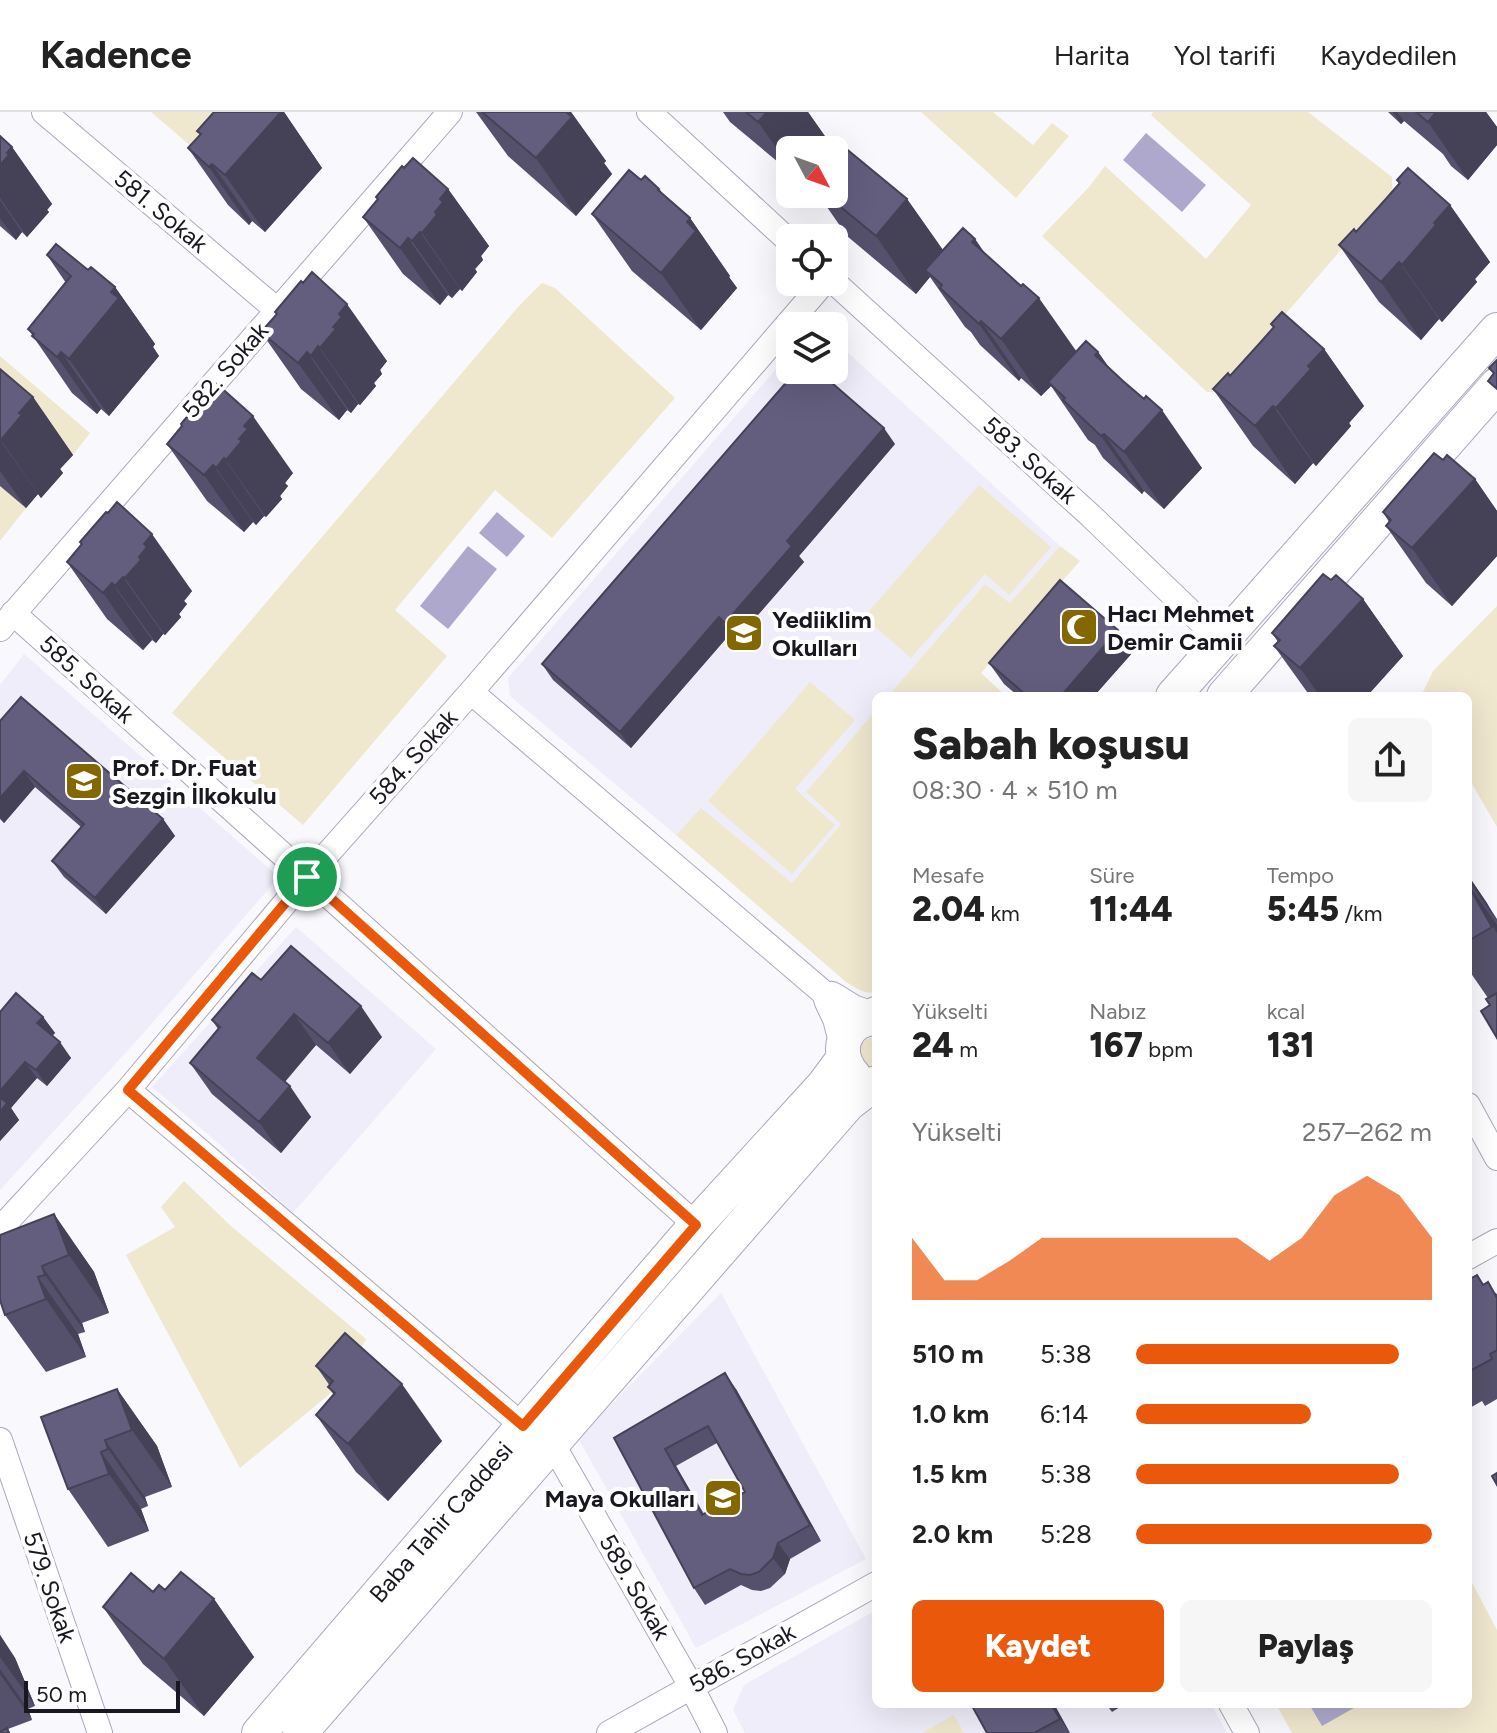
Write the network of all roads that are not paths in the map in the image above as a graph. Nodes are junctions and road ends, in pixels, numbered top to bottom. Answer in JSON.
{"nodes":[{"id":1,"x":44,"y":112,"type":"edge"},
{"id":2,"x":450,"y":112,"type":"edge"},
{"id":3,"x":649,"y":112,"type":"edge"},
{"id":4,"x":776,"y":229,"type":"edge"},
{"id":5,"x":848,"y":295,"type":"edge"},
{"id":6,"x":812,"y":296,"type":"edge"},
{"id":7,"x":277,"y":310,"type":"junction"},
{"id":8,"x":1497,"y":330,"type":"edge"},
{"id":9,"x":1497,"y":385,"type":"edge"},
{"id":10,"x":7,"y":621,"type":"edge"},
{"id":11,"x":1222,"y":642,"type":"junction"},
{"id":12,"x":1235,"y":691,"type":"edge"},
{"id":13,"x":471,"y":692,"type":"junction"},
{"id":14,"x":1177,"y":692,"type":"edge"},
{"id":15,"x":307,"y":877,"type":"junction"},
{"id":16,"x":831,"y":999,"type":"joint"},
{"id":17,"x":862,"y":1029,"type":"edge"},
{"id":18,"x":872,"y":1083,"type":"edge"},
{"id":19,"x":872,"y":1086,"type":"edge"},
{"id":20,"x":128,"y":1090,"type":"junction"},
{"id":21,"x":1472,"y":1112,"type":"edge"},
{"id":22,"x":1497,"y":1158,"type":"edge"},
{"id":23,"x":696,"y":1225,"type":"junction"},
{"id":24,"x":0,"y":1229,"type":"edge"},
{"id":25,"x":1497,"y":1241,"type":"edge"},
{"id":26,"x":1472,"y":1255,"type":"edge"},
{"id":27,"x":523,"y":1426,"type":"junction"},
{"id":28,"x":0,"y":1440,"type":"edge"},
{"id":29,"x":552,"y":1443,"type":"junction"},
{"id":30,"x":872,"y":1586,"type":"edge"},
{"id":31,"x":691,"y":1686,"type":"junction"},
{"id":32,"x":1233,"y":1708,"type":"edge"},
{"id":33,"x":100,"y":1733,"type":"edge"},
{"id":34,"x":259,"y":1733,"type":"edge"},
{"id":35,"x":300,"y":1733,"type":"edge"},
{"id":36,"x":609,"y":1733,"type":"edge"},
{"id":37,"x":715,"y":1733,"type":"edge"},
{"id":38,"x":1247,"y":1733,"type":"edge"}],
"edges":[{"from":1,"to":7,"type":"street","name":"581. Sokak"},
{"from":2,"to":7,"type":"street","name":"582. Sokak"},
{"from":3,"to":4,"type":"street"},
{"from":5,"to":11,"type":"street","name":"583. Sokak"},
{"from":6,"to":13,"type":"street","name":"584. Sokak"},
{"from":7,"to":10,"type":"street","name":"582. Sokak"},
{"from":8,"to":11,"type":"street"},
{"from":9,"to":12,"type":"street"},
{"from":10,"to":15,"type":"street","name":"585. Sokak"},
{"from":11,"to":14,"type":"street"},
{"from":13,"to":15,"type":"street","name":"584. Sokak"},
{"from":13,"to":16,"type":"street"},
{"from":15,"to":20,"type":"street","name":"584. Sokak"},
{"from":15,"to":23,"type":"street","name":"585. Sokak"},
{"from":16,"to":17,"type":"street"},
{"from":17,"to":18,"type":"street"},
{"from":17,"to":23,"type":"street","name":"Baba Tahir Caddesi"},
{"from":19,"to":29,"type":"street","name":"Baba Tahir Caddesi"},
{"from":20,"to":24,"type":"street","name":"584. Sokak"},
{"from":20,"to":27,"type":"street"},
{"from":21,"to":22,"type":"street"},
{"from":23,"to":27,"type":"street","name":"Baba Tahir Caddesi"},
{"from":25,"to":26,"type":"street"},
{"from":27,"to":34,"type":"street","name":"Baba Tahir Caddesi"},
{"from":28,"to":33,"type":"street","name":"579. Sokak"},
{"from":29,"to":31,"type":"street","name":"589. Sokak"},
{"from":29,"to":35,"type":"street","name":"Baba Tahir Caddesi"},
{"from":30,"to":31,"type":"street","name":"586. Sokak"},
{"from":31,"to":36,"type":"street","name":"586. Sokak"},
{"from":31,"to":37,"type":"street","name":"589. Sokak"},
{"from":32,"to":38,"type":"street"}]}
